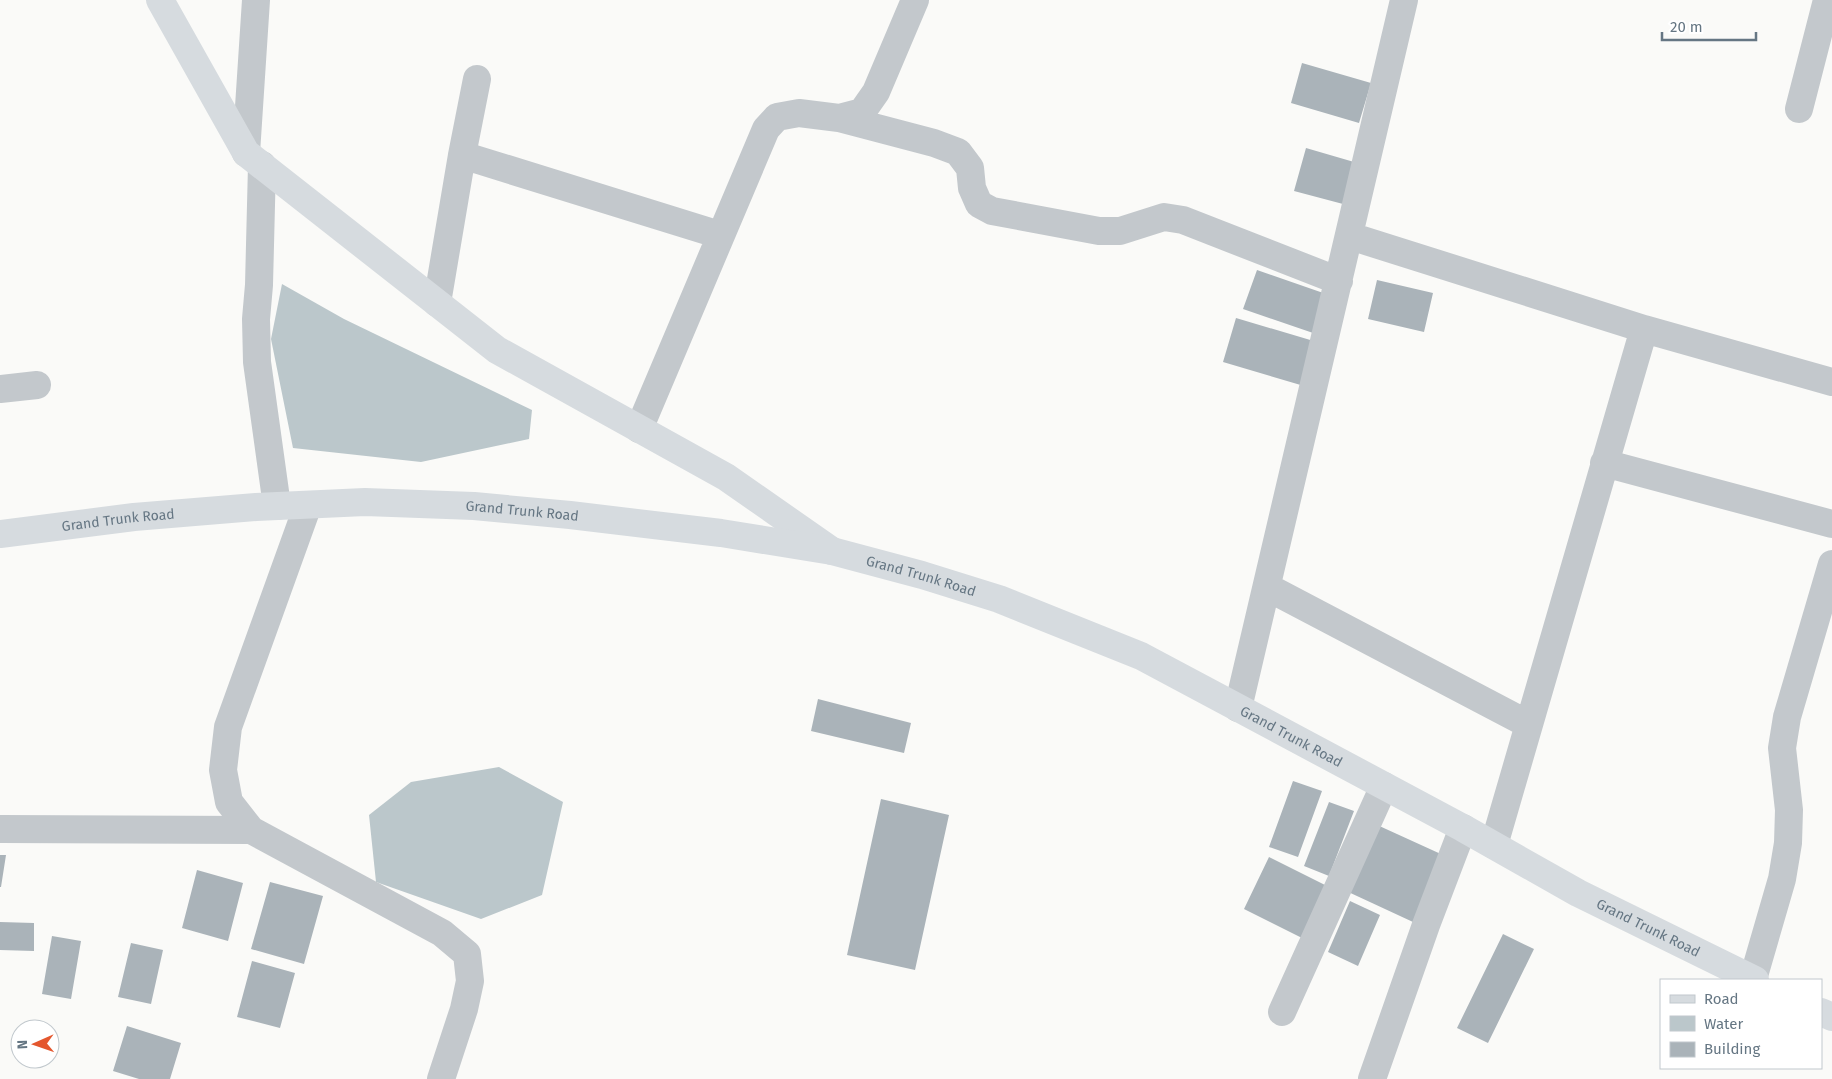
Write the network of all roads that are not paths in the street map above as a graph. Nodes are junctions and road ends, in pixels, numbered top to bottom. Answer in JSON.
{"nodes":[{"id":1,"x":160,"y":0,"type":"edge"},
{"id":2,"x":256,"y":0,"type":"edge"},
{"id":3,"x":915,"y":0,"type":"edge"},
{"id":4,"x":1404,"y":0,"type":"edge"},
{"id":5,"x":1827,"y":0,"type":"edge"},
{"id":6,"x":477,"y":79,"type":"dead end"},
{"id":7,"x":1799,"y":109,"type":"dead end"},
{"id":8,"x":838,"y":118,"type":"junction"},
{"id":9,"x":462,"y":155,"type":"junction"},
{"id":10,"x":254,"y":159,"type":"junction"},
{"id":11,"x":720,"y":235,"type":"junction"},
{"id":12,"x":1350,"y":236,"type":"junction"},
{"id":13,"x":1339,"y":281,"type":"junction"},
{"id":14,"x":437,"y":303,"type":"junction"},
{"id":15,"x":1644,"y":329,"type":"junction"},
{"id":16,"x":1832,"y":382,"type":"edge"},
{"id":17,"x":37,"y":385,"type":"dead end"},
{"id":18,"x":0,"y":389,"type":"edge"},
{"id":19,"x":639,"y":429,"type":"junction"},
{"id":20,"x":1604,"y":463,"type":"junction"},
{"id":21,"x":308,"y":505,"type":"junction"},
{"id":22,"x":276,"y":506,"type":"junction"},
{"id":23,"x":1832,"y":524,"type":"edge"},
{"id":24,"x":0,"y":534,"type":"edge"},
{"id":25,"x":832,"y":551,"type":"junction"},
{"id":26,"x":1832,"y":564,"type":"edge"},
{"id":27,"x":1267,"y":588,"type":"junction"},
{"id":28,"x":1238,"y":708,"type":"junction"},
{"id":29,"x":1528,"y":724,"type":"junction"},
{"id":30,"x":1384,"y":786,"type":"junction"},
{"id":31,"x":1463,"y":828,"type":"junction"},
{"id":32,"x":0,"y":829,"type":"edge"},
{"id":33,"x":251,"y":830,"type":"junction"},
{"id":34,"x":1494,"y":845,"type":"junction"},
{"id":35,"x":1752,"y":979,"type":"edge"},
{"id":36,"x":1754,"y":979,"type":"edge"},
{"id":37,"x":1282,"y":1012,"type":"dead end"},
{"id":38,"x":441,"y":1079,"type":"edge"},
{"id":39,"x":1372,"y":1079,"type":"edge"}],
"edges":[{"from":1,"to":10,"type":"main road"},
{"from":2,"to":10,"type":"street"},
{"from":3,"to":8,"type":"street"},
{"from":4,"to":12,"type":"street"},
{"from":5,"to":7,"type":"street"},
{"from":6,"to":9,"type":"street"},
{"from":8,"to":11,"type":"street"},
{"from":8,"to":13,"type":"street"},
{"from":9,"to":11,"type":"street"},
{"from":9,"to":14,"type":"street"},
{"from":10,"to":14,"type":"main road"},
{"from":10,"to":22,"type":"street"},
{"from":11,"to":19,"type":"street"},
{"from":12,"to":13,"type":"street"},
{"from":12,"to":15,"type":"street"},
{"from":13,"to":27,"type":"street"},
{"from":14,"to":19,"type":"main road"},
{"from":15,"to":16,"type":"street"},
{"from":15,"to":20,"type":"street"},
{"from":17,"to":18,"type":"street"},
{"from":19,"to":25,"type":"main road"},
{"from":20,"to":23,"type":"street"},
{"from":20,"to":29,"type":"street"},
{"from":21,"to":22,"type":"main road","name":"Grand Trunk Road"},
{"from":21,"to":25,"type":"main road","name":"Grand Trunk Road"},
{"from":21,"to":33,"type":"street"},
{"from":22,"to":24,"type":"main road","name":"Grand Trunk Road"},
{"from":25,"to":28,"type":"main road","name":"Grand Trunk Road"},
{"from":26,"to":36,"type":"street"},
{"from":27,"to":28,"type":"street"},
{"from":27,"to":29,"type":"street"},
{"from":28,"to":30,"type":"main road","name":"Grand Trunk Road"},
{"from":29,"to":34,"type":"street"},
{"from":30,"to":31,"type":"main road","name":"Grand Trunk Road"},
{"from":30,"to":37,"type":"street"},
{"from":31,"to":34,"type":"main road","name":"Grand Trunk Road"},
{"from":31,"to":39,"type":"street"},
{"from":32,"to":33,"type":"street"},
{"from":33,"to":38,"type":"street"},
{"from":34,"to":35,"type":"main road","name":"Grand Trunk Road"}]}
